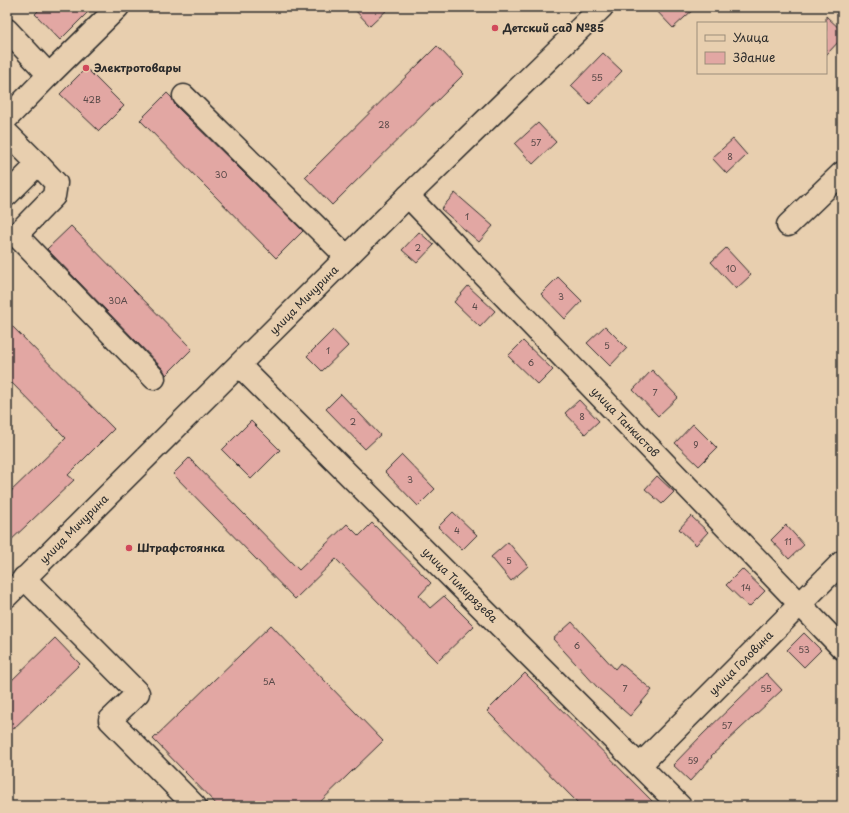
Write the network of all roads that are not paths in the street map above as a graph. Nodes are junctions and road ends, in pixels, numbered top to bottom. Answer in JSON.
{"nodes":[{"id":1,"x":118,"y":7,"type":"edge"},
{"id":2,"x":602,"y":7,"type":"edge"},
{"id":3,"x":7,"y":30,"type":"edge"},
{"id":4,"x":49,"y":75,"type":"junction"},
{"id":5,"x":184,"y":96,"type":"dead end"},
{"id":6,"x":7,"y":118,"type":"edge"},
{"id":7,"x":7,"y":133,"type":"edge"},
{"id":8,"x":38,"y":164,"type":"junction"},
{"id":9,"x":842,"y":173,"type":"edge"},
{"id":10,"x":7,"y":195,"type":"edge"},
{"id":11,"x":408,"y":196,"type":"junction"},
{"id":12,"x":788,"y":226,"type":"dead end"},
{"id":13,"x":347,"y":257,"type":"junction"},
{"id":14,"x":239,"y":365,"type":"junction"},
{"id":15,"x":154,"y":378,"type":"dead end"},
{"id":16,"x":842,"y":562,"type":"edge"},
{"id":17,"x":24,"y":578,"type":"junction"},
{"id":18,"x":7,"y":596,"type":"edge"},
{"id":19,"x":800,"y":603,"type":"junction"},
{"id":20,"x":842,"y":648,"type":"edge"},
{"id":21,"x":640,"y":765,"type":"junction"},
{"id":22,"x":195,"y":806,"type":"edge"},
{"id":23,"x":680,"y":806,"type":"edge"}],
"edges":[{"from":1,"to":4,"type":"street"},
{"from":2,"to":11,"type":"street","name":"улица Мичурина"},
{"from":3,"to":4,"type":"street"},
{"from":4,"to":6,"type":"street"},
{"from":5,"to":13,"type":"street"},
{"from":7,"to":8,"type":"street"},
{"from":8,"to":10,"type":"street"},
{"from":8,"to":15,"type":"street"},
{"from":9,"to":12,"type":"street"},
{"from":11,"to":13,"type":"street","name":"улица Мичурина"},
{"from":11,"to":19,"type":"street","name":"улица Танкистов"},
{"from":13,"to":14,"type":"street","name":"улица Мичурина"},
{"from":14,"to":17,"type":"street","name":"улица Мичурина"},
{"from":14,"to":21,"type":"street","name":"улица Тимирязева"},
{"from":16,"to":19,"type":"street","name":"улица Головина"},
{"from":17,"to":18,"type":"street","name":"улица Мичурина"},
{"from":17,"to":22,"type":"street"},
{"from":19,"to":20,"type":"street","name":"улица Танкистов"},
{"from":19,"to":21,"type":"street","name":"улица Головина"},
{"from":21,"to":23,"type":"street","name":"улица Тимирязева"}]}
